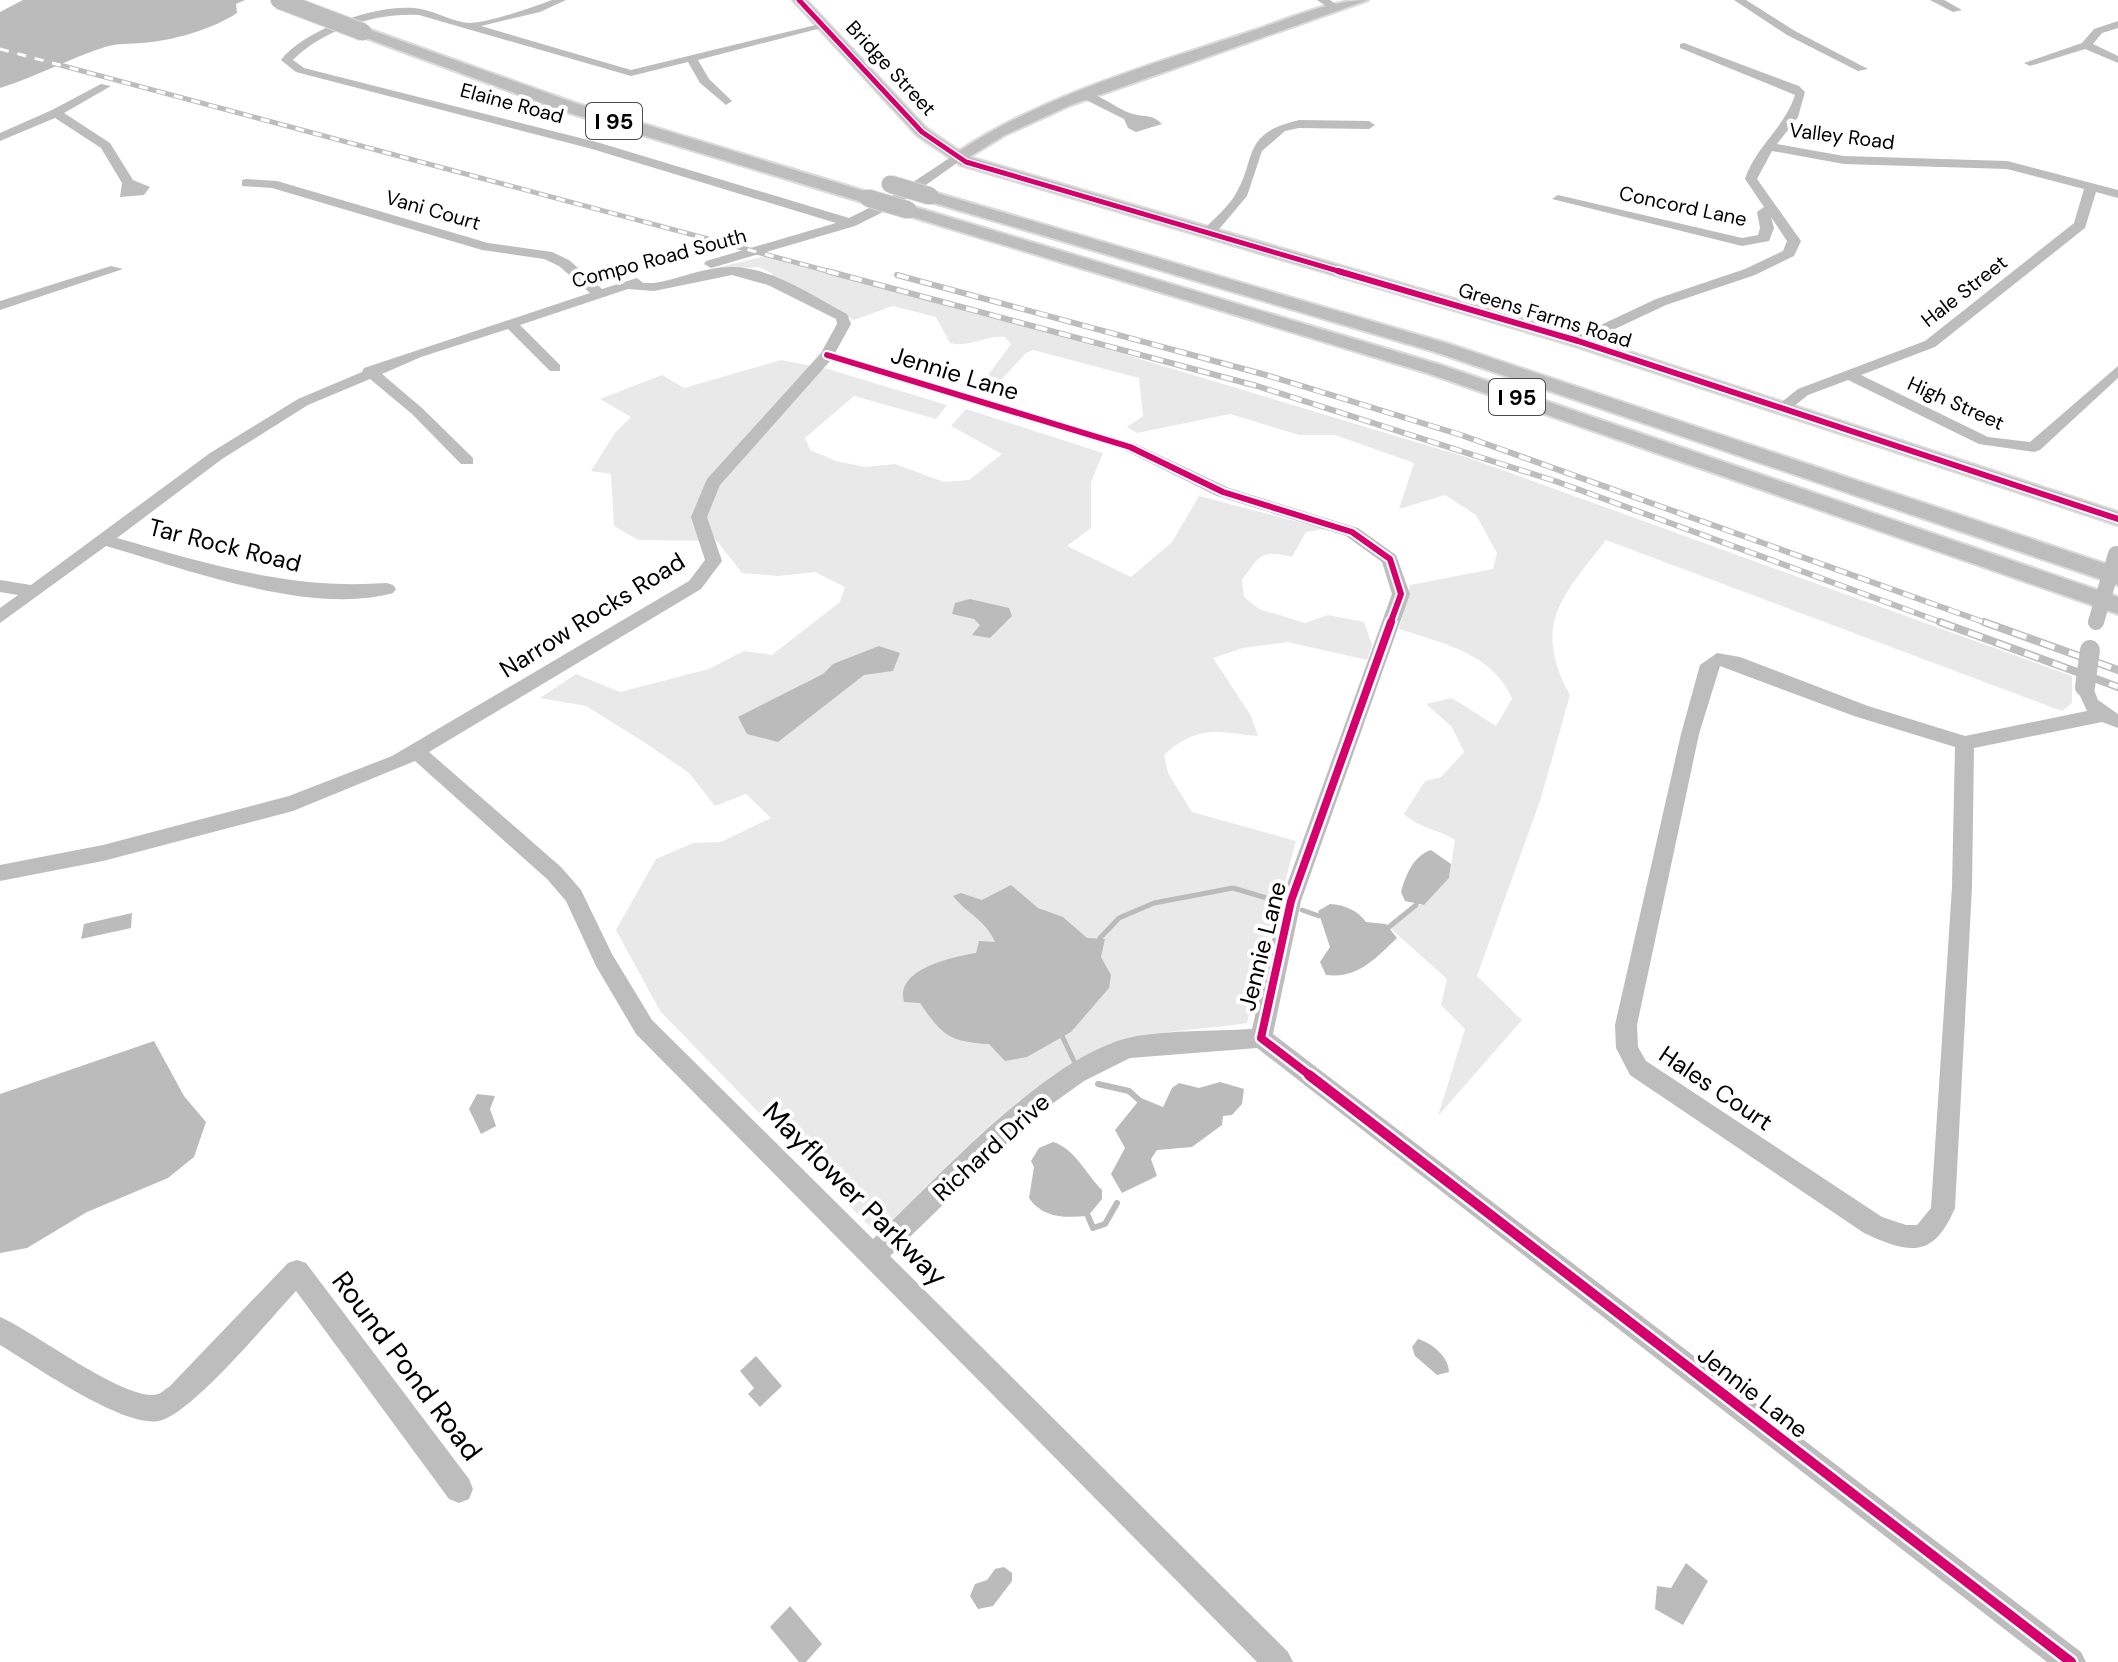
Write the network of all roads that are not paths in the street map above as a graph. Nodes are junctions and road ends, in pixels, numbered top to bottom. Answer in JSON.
{"nodes":[{"id":1,"x":279,"y":0,"type":"edge"},
{"id":2,"x":323,"y":0,"type":"edge"},
{"id":3,"x":561,"y":0,"type":"edge"},
{"id":4,"x":799,"y":0,"type":"edge"},
{"id":5,"x":1322,"y":0,"type":"edge"},
{"id":6,"x":1362,"y":0,"type":"edge"},
{"id":7,"x":1739,"y":0,"type":"edge"},
{"id":8,"x":1935,"y":0,"type":"edge"},
{"id":9,"x":1336,"y":8,"type":"junction"},
{"id":10,"x":1957,"y":10,"type":"dead end"},
{"id":11,"x":2118,"y":24,"type":"edge"},
{"id":12,"x":468,"y":25,"type":"junction"},
{"id":13,"x":824,"y":26,"type":"junction"},
{"id":14,"x":2086,"y":45,"type":"junction"},
{"id":15,"x":1684,"y":46,"type":"dead end"},
{"id":16,"x":692,"y":59,"type":"junction"},
{"id":17,"x":2118,"y":60,"type":"edge"},
{"id":18,"x":2030,"y":63,"type":"dead end"},
{"id":19,"x":1862,"y":69,"type":"dead end"},
{"id":20,"x":105,"y":86,"type":"dead end"},
{"id":21,"x":1084,"y":95,"type":"junction"},
{"id":22,"x":726,"y":101,"type":"dead end"},
{"id":23,"x":56,"y":113,"type":"junction"},
{"id":24,"x":1129,"y":117,"type":"dead end"},
{"id":25,"x":1369,"y":125,"type":"dead end"},
{"id":26,"x":0,"y":137,"type":"edge"},
{"id":27,"x":1771,"y":147,"type":"junction"},
{"id":28,"x":776,"y":151,"type":"dead end"},
{"id":29,"x":958,"y":158,"type":"junction"},
{"id":30,"x":883,"y":182,"type":"dead end"},
{"id":31,"x":128,"y":183,"type":"dead end"},
{"id":32,"x":246,"y":183,"type":"dead end"},
{"id":33,"x":2091,"y":186,"type":"junction"},
{"id":34,"x":2118,"y":194,"type":"edge"},
{"id":35,"x":1558,"y":199,"type":"dead end"},
{"id":36,"x":1772,"y":209,"type":"junction"},
{"id":37,"x":850,"y":223,"type":"junction"},
{"id":38,"x":1210,"y":231,"type":"junction"},
{"id":39,"x":116,"y":269,"type":"dead end"},
{"id":40,"x":627,"y":285,"type":"junction"},
{"id":41,"x":598,"y":293,"type":"junction"},
{"id":42,"x":0,"y":306,"type":"edge"},
{"id":43,"x":509,"y":322,"type":"junction"},
{"id":44,"x":1578,"y":341,"type":"junction"},
{"id":45,"x":827,"y":355,"type":"junction"},
{"id":46,"x":555,"y":368,"type":"dead end"},
{"id":47,"x":2118,"y":370,"type":"edge"},
{"id":48,"x":369,"y":371,"type":"junction"},
{"id":49,"x":1849,"y":375,"type":"junction"},
{"id":50,"x":1783,"y":408,"type":"junction"},
{"id":51,"x":467,"y":461,"type":"dead end"},
{"id":52,"x":2118,"y":519,"type":"edge"},
{"id":53,"x":102,"y":539,"type":"junction"},
{"id":54,"x":2117,"y":552,"type":"edge"},
{"id":55,"x":2118,"y":577,"type":"edge"},
{"id":56,"x":0,"y":586,"type":"edge"},
{"id":57,"x":387,"y":589,"type":"dead end"},
{"id":58,"x":32,"y":591,"type":"junction"},
{"id":59,"x":2118,"y":606,"type":"edge"},
{"id":60,"x":0,"y":617,"type":"edge"},
{"id":61,"x":2110,"y":718,"type":"edge"},
{"id":62,"x":1965,"y":743,"type":"junction"},
{"id":63,"x":417,"y":752,"type":"junction"},
{"id":64,"x":0,"y":873,"type":"edge"},
{"id":65,"x":1261,"y":1038,"type":"junction"},
{"id":66,"x":874,"y":1255,"type":"junction"},
{"id":67,"x":0,"y":1330,"type":"edge"},
{"id":68,"x":459,"y":1489,"type":"dead end"},
{"id":69,"x":1278,"y":1662,"type":"edge"},
{"id":70,"x":2071,"y":1662,"type":"edge"}],
"edges":[{"from":1,"to":59,"type":"highway","number":"I 95","bridge":true},
{"from":2,"to":28,"type":"highway","number":"I 95"},
{"from":3,"to":12,"type":"street"},
{"from":4,"to":13,"type":"main road","name":"Bridge Street"},
{"from":5,"to":9,"type":"street"},
{"from":6,"to":9,"type":"main road","name":"Compo Road South"},
{"from":7,"to":19,"type":"street"},
{"from":8,"to":10,"type":"street"},
{"from":9,"to":21,"type":"main road","name":"Compo Road South"},
{"from":11,"to":14,"type":"street"},
{"from":12,"to":16,"type":"street"},
{"from":12,"to":37,"type":"street","name":"Elaine Road"},
{"from":13,"to":16,"type":"street"},
{"from":13,"to":29,"type":"main road","name":"Bridge Street"},
{"from":14,"to":17,"type":"street"},
{"from":14,"to":18,"type":"street"},
{"from":15,"to":27,"type":"street"},
{"from":16,"to":22,"type":"street"},
{"from":20,"to":23,"type":"street"},
{"from":21,"to":24,"type":"street"},
{"from":21,"to":29,"type":"main road","name":"Compo Road South"},
{"from":23,"to":26,"type":"street"},
{"from":23,"to":31,"type":"street"},
{"from":25,"to":38,"type":"street"},
{"from":27,"to":33,"type":"street","name":"Valley Road"},
{"from":27,"to":36,"type":"street","name":"Valley Road"},
{"from":29,"to":37,"type":"street","name":"Compo Road South"},
{"from":29,"to":38,"type":"main road","name":"Greens Farms Road"},
{"from":30,"to":55,"type":"highway","number":"I 95","bridge":true},
{"from":32,"to":41,"type":"street","name":"Vani Court"},
{"from":33,"to":34,"type":"street","name":"Valley Road"},
{"from":33,"to":49,"type":"street","name":"Hale Street"},
{"from":35,"to":36,"type":"street","name":"Concord Lane"},
{"from":36,"to":44,"type":"street","name":"Valley Road"},
{"from":37,"to":40,"type":"street","name":"Compo Road South"},
{"from":38,"to":44,"type":"main road","name":"Greens Farms Road"},
{"from":39,"to":42,"type":"street"},
{"from":40,"to":41,"type":"street","name":"Compo Road South"},
{"from":40,"to":45,"type":"street","name":"Narrow Rocks Road"},
{"from":41,"to":43,"type":"street","name":"Compo Road South"},
{"from":43,"to":46,"type":"street"},
{"from":43,"to":48,"type":"street","name":"Compo Road South"},
{"from":44,"to":50,"type":"main road","name":"Greens Farms Road"},
{"from":45,"to":63,"type":"street","name":"Narrow Rocks Road"},
{"from":45,"to":65,"type":"street","name":"Jennie Lane"},
{"from":47,"to":49,"type":"street","name":"High Street"},
{"from":48,"to":51,"type":"street"},
{"from":48,"to":53,"type":"street","name":"Compo Road South"},
{"from":49,"to":50,"type":"street","name":"Hale Street"},
{"from":50,"to":52,"type":"main road","name":"Greens Farms Road"},
{"from":53,"to":57,"type":"street","name":"Tar Rock Road"},
{"from":53,"to":58,"type":"street","name":"Compo Road South"},
{"from":54,"to":61,"type":"street","bridge":true},
{"from":56,"to":58,"type":"street"},
{"from":58,"to":60,"type":"street","name":"Compo Road South"},
{"from":61,"to":62,"type":"street","name":"Hales Court"},
{"from":62,"to":62,"type":"street","name":"Hales Court"},
{"from":63,"to":64,"type":"street","name":"Narrow Rocks Road"},
{"from":63,"to":66,"type":"street","name":"Mayflower Parkway"},
{"from":65,"to":66,"type":"street","name":"Richard Drive"},
{"from":65,"to":70,"type":"street","name":"Jennie Lane"},
{"from":66,"to":69,"type":"street","name":"Mayflower Parkway"},
{"from":67,"to":68,"type":"street","name":"Round Pond Road"}]}
